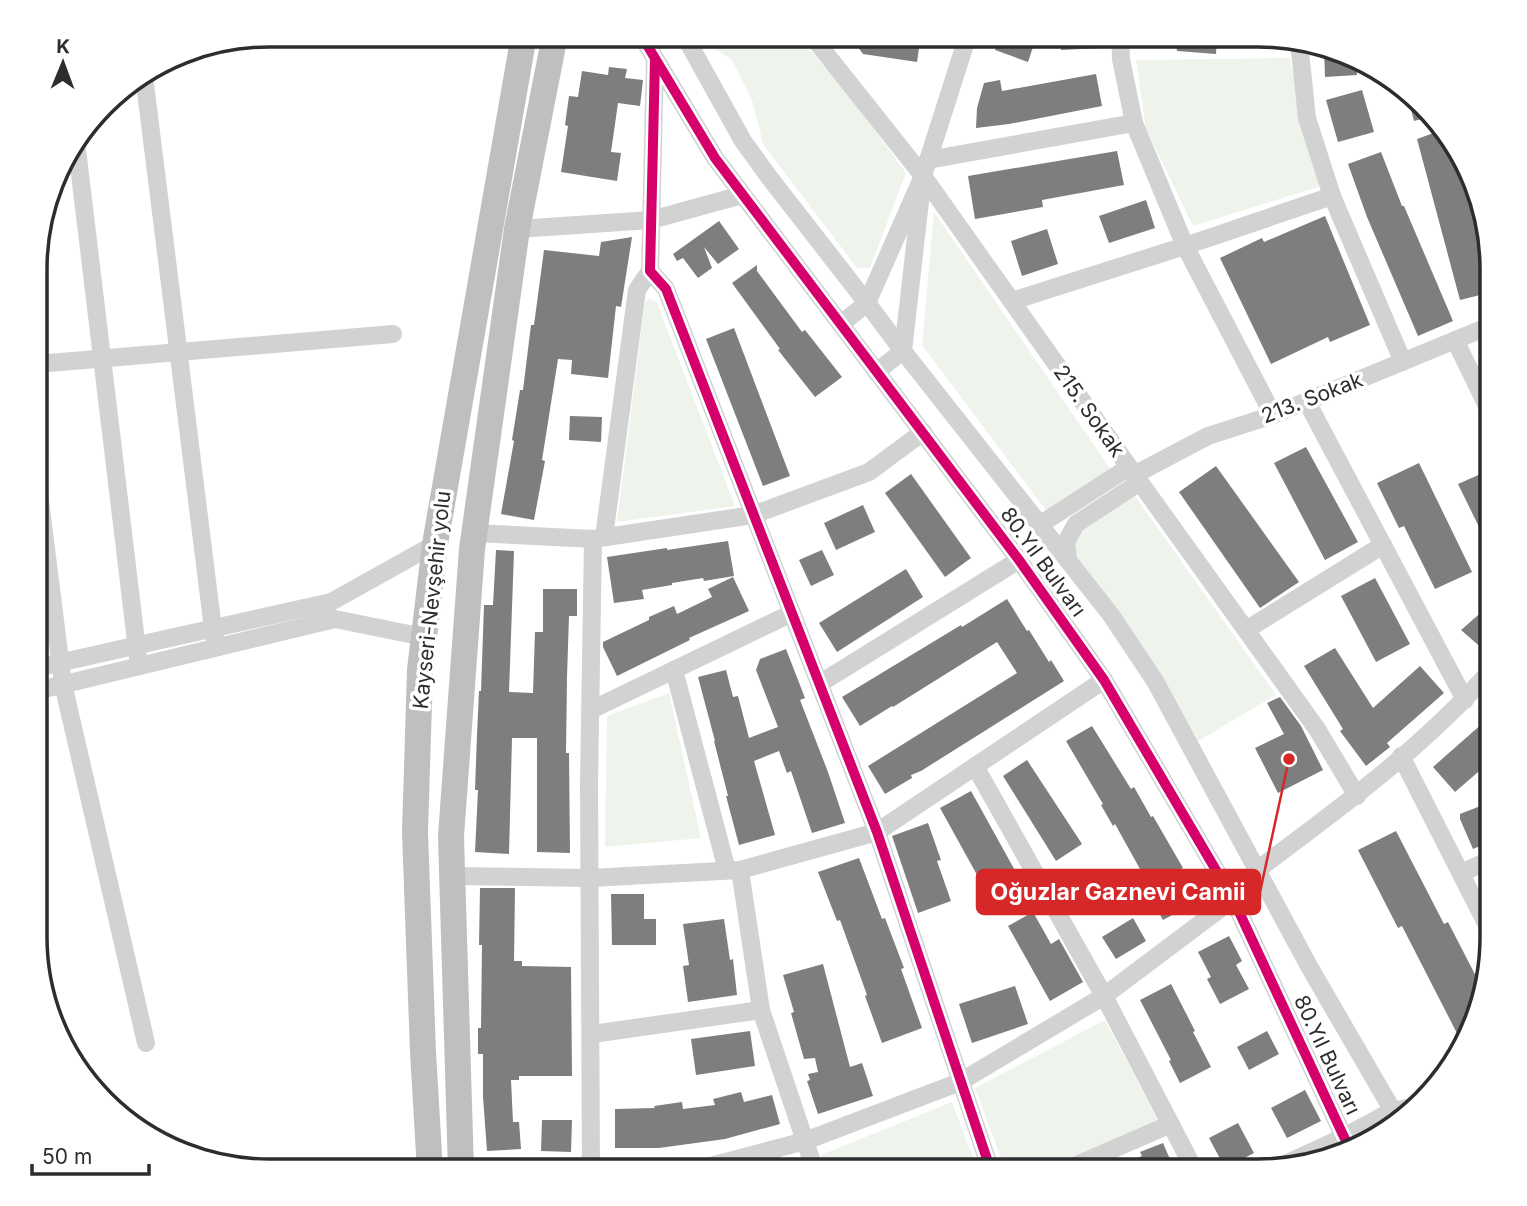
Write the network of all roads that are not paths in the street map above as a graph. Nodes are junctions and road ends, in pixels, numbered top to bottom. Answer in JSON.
{"nodes":[{"id":1,"x":522,"y":48,"type":"edge"},
{"id":2,"x":552,"y":48,"type":"edge"},
{"id":3,"x":649,"y":48,"type":"edge"},
{"id":4,"x":691,"y":48,"type":"edge"},
{"id":5,"x":822,"y":48,"type":"edge"},
{"id":6,"x":964,"y":48,"type":"edge"},
{"id":7,"x":1121,"y":48,"type":"edge"},
{"id":8,"x":1301,"y":52,"type":"edge"},
{"id":9,"x":655,"y":59,"type":"junction"},
{"id":10,"x":145,"y":86,"type":"edge"},
{"id":11,"x":1134,"y":123,"type":"junction"},
{"id":12,"x":78,"y":157,"type":"edge"},
{"id":13,"x":926,"y":168,"type":"junction"},
{"id":14,"x":742,"y":195,"type":"junction"},
{"id":15,"x":1332,"y":196,"type":"junction"},
{"id":16,"x":651,"y":220,"type":"junction"},
{"id":17,"x":517,"y":229,"type":"junction"},
{"id":18,"x":1185,"y":246,"type":"junction"},
{"id":19,"x":650,"y":271,"type":"junction"},
{"id":20,"x":1012,"y":301,"type":"junction"},
{"id":21,"x":867,"y":303,"type":"junction"},
{"id":22,"x":841,"y":324,"type":"junction"},
{"id":23,"x":1480,"y":330,"type":"edge"},
{"id":24,"x":393,"y":334,"type":"dead end"},
{"id":25,"x":1455,"y":340,"type":"junction"},
{"id":26,"x":903,"y":351,"type":"junction"},
{"id":27,"x":178,"y":352,"type":"junction"},
{"id":28,"x":102,"y":359,"type":"junction"},
{"id":29,"x":1404,"y":362,"type":"junction"},
{"id":30,"x":47,"y":363,"type":"edge"},
{"id":31,"x":876,"y":372,"type":"junction"},
{"id":32,"x":1480,"y":391,"type":"edge"},
{"id":33,"x":1307,"y":402,"type":"junction"},
{"id":34,"x":1273,"y":415,"type":"junction"},
{"id":35,"x":923,"y":432,"type":"junction"},
{"id":36,"x":1134,"y":475,"type":"junction"},
{"id":37,"x":753,"y":515,"type":"junction"},
{"id":38,"x":1041,"y":524,"type":"junction"},
{"id":39,"x":475,"y":533,"type":"junction"},
{"id":40,"x":599,"y":538,"type":"junction"},
{"id":41,"x":435,"y":544,"type":"junction"},
{"id":42,"x":1383,"y":545,"type":"junction"},
{"id":43,"x":1068,"y":559,"type":"junction"},
{"id":44,"x":1019,"y":560,"type":"junction"},
{"id":45,"x":47,"y":561,"type":"edge"},
{"id":46,"x":792,"y":614,"type":"junction"},
{"id":47,"x":213,"y":629,"type":"junction"},
{"id":48,"x":1246,"y":630,"type":"junction"},
{"id":49,"x":424,"y":637,"type":"junction"},
{"id":50,"x":136,"y":646,"type":"junction"},
{"id":51,"x":217,"y":647,"type":"junction"},
{"id":52,"x":60,"y":663,"type":"junction"},
{"id":53,"x":48,"y":666,"type":"edge"},
{"id":54,"x":139,"y":666,"type":"junction"},
{"id":55,"x":674,"y":670,"type":"junction"},
{"id":56,"x":1104,"y":680,"type":"junction"},
{"id":57,"x":1479,"y":683,"type":"edge"},
{"id":58,"x":63,"y":684,"type":"junction"},
{"id":59,"x":819,"y":684,"type":"junction"},
{"id":60,"x":48,"y":688,"type":"edge"},
{"id":61,"x":1465,"y":700,"type":"junction"},
{"id":62,"x":590,"y":710,"type":"junction"},
{"id":63,"x":1401,"y":757,"type":"junction"},
{"id":64,"x":975,"y":766,"type":"junction"},
{"id":65,"x":1357,"y":796,"type":"junction"},
{"id":66,"x":877,"y":832,"type":"junction"},
{"id":67,"x":1479,"y":865,"type":"edge"},
{"id":68,"x":733,"y":870,"type":"junction"},
{"id":69,"x":1257,"y":870,"type":"junction"},
{"id":70,"x":1461,"y":873,"type":"junction"},
{"id":71,"x":452,"y":876,"type":"junction"},
{"id":72,"x":590,"y":878,"type":"junction"},
{"id":73,"x":1233,"y":899,"type":"junction"},
{"id":74,"x":1479,"y":908,"type":"edge"},
{"id":75,"x":1104,"y":996,"type":"junction"},
{"id":76,"x":761,"y":1010,"type":"junction"},
{"id":77,"x":592,"y":1034,"type":"junction"},
{"id":78,"x":146,"y":1043,"type":"dead end"},
{"id":79,"x":960,"y":1082,"type":"junction"},
{"id":80,"x":1393,"y":1113,"type":"edge"},
{"id":81,"x":1171,"y":1124,"type":"junction"},
{"id":82,"x":1347,"y":1140,"type":"edge"},
{"id":83,"x":805,"y":1141,"type":"junction"},
{"id":84,"x":429,"y":1158,"type":"edge"},
{"id":85,"x":461,"y":1158,"type":"edge"},
{"id":86,"x":591,"y":1158,"type":"edge"},
{"id":87,"x":739,"y":1158,"type":"edge"},
{"id":88,"x":811,"y":1159,"type":"edge"},
{"id":89,"x":987,"y":1159,"type":"edge"},
{"id":90,"x":1091,"y":1159,"type":"edge"},
{"id":91,"x":1189,"y":1159,"type":"edge"}],
"edges":[{"from":1,"to":41,"type":"highway","name":"Kayseri-Nevşehir yolu"},
{"from":2,"to":17,"type":"highway","name":"Kayseri-Nevşehir yolu"},
{"from":3,"to":9,"type":"street","name":"80.Yıl Bulvarı"},
{"from":4,"to":21,"type":"street","name":"80.Yıl Bulvarı"},
{"from":5,"to":13,"type":"street","name":"215. Sokak"},
{"from":6,"to":13,"type":"street"},
{"from":7,"to":11,"type":"street"},
{"from":8,"to":15,"type":"street"},
{"from":9,"to":14,"type":"street","name":"80.Yıl Bulvarı"},
{"from":9,"to":16,"type":"street"},
{"from":10,"to":27,"type":"street"},
{"from":11,"to":13,"type":"street"},
{"from":11,"to":18,"type":"street"},
{"from":12,"to":28,"type":"street"},
{"from":13,"to":20,"type":"street","name":"215. Sokak"},
{"from":13,"to":21,"type":"street"},
{"from":13,"to":26,"type":"street"},
{"from":14,"to":16,"type":"street"},
{"from":14,"to":22,"type":"street","name":"80.Yıl Bulvarı"},
{"from":15,"to":18,"type":"street"},
{"from":15,"to":29,"type":"street"},
{"from":16,"to":17,"type":"street"},
{"from":16,"to":19,"type":"street"},
{"from":17,"to":39,"type":"highway","name":"Kayseri-Nevşehir yolu"},
{"from":18,"to":20,"type":"street"},
{"from":18,"to":34,"type":"street"},
{"from":19,"to":37,"type":"street"},
{"from":19,"to":40,"type":"street"},
{"from":20,"to":36,"type":"street","name":"215. Sokak"},
{"from":21,"to":22,"type":"street"},
{"from":21,"to":26,"type":"street","name":"80.Yıl Bulvarı"},
{"from":22,"to":31,"type":"street","name":"80.Yıl Bulvarı"},
{"from":23,"to":25,"type":"street","name":"213. Sokak"},
{"from":24,"to":27,"type":"street"},
{"from":25,"to":29,"type":"street","name":"213. Sokak"},
{"from":25,"to":32,"type":"street"},
{"from":26,"to":31,"type":"street"},
{"from":26,"to":38,"type":"street","name":"80.Yıl Bulvarı"},
{"from":27,"to":28,"type":"street"},
{"from":27,"to":47,"type":"street"},
{"from":28,"to":30,"type":"street"},
{"from":28,"to":50,"type":"street"},
{"from":29,"to":33,"type":"street","name":"213. Sokak"},
{"from":31,"to":35,"type":"street","name":"80.Yıl Bulvarı"},
{"from":33,"to":34,"type":"street","name":"213. Sokak"},
{"from":33,"to":42,"type":"street"},
{"from":34,"to":36,"type":"street","name":"213. Sokak"},
{"from":35,"to":37,"type":"street"},
{"from":35,"to":44,"type":"street","name":"80.Yıl Bulvarı"},
{"from":36,"to":38,"type":"street","name":"213. Sokak"},
{"from":36,"to":43,"type":"street","name":"213. Sokak"},
{"from":36,"to":48,"type":"street","name":"215. Sokak"},
{"from":37,"to":40,"type":"street"},
{"from":37,"to":46,"type":"street"},
{"from":38,"to":43,"type":"street","name":"80.Yıl Bulvarı"},
{"from":39,"to":40,"type":"street"},
{"from":39,"to":71,"type":"highway","name":"Kayseri-Nevşehir yolu"},
{"from":40,"to":62,"type":"street"},
{"from":41,"to":47,"type":"street"},
{"from":41,"to":49,"type":"highway","name":"Kayseri-Nevşehir yolu"},
{"from":42,"to":48,"type":"street"},
{"from":42,"to":61,"type":"street"},
{"from":43,"to":69,"type":"street","name":"80.Yıl Bulvarı"},
{"from":44,"to":56,"type":"street","name":"80.Yıl Bulvarı"},
{"from":44,"to":59,"type":"street"},
{"from":45,"to":52,"type":"street"},
{"from":46,"to":55,"type":"street"},
{"from":46,"to":59,"type":"street"},
{"from":47,"to":50,"type":"street"},
{"from":47,"to":51,"type":"street"},
{"from":48,"to":65,"type":"street","name":"215. Sokak"},
{"from":49,"to":51,"type":"street"},
{"from":49,"to":84,"type":"highway","name":"Kayseri-Nevşehir yolu"},
{"from":50,"to":52,"type":"street"},
{"from":50,"to":54,"type":"street"},
{"from":51,"to":54,"type":"street"},
{"from":52,"to":53,"type":"street"},
{"from":52,"to":58,"type":"street"},
{"from":54,"to":58,"type":"street"},
{"from":55,"to":62,"type":"street"},
{"from":55,"to":68,"type":"street"},
{"from":56,"to":64,"type":"street"},
{"from":56,"to":73,"type":"street","name":"80.Yıl Bulvarı"},
{"from":57,"to":61,"type":"street"},
{"from":58,"to":60,"type":"street"},
{"from":58,"to":78,"type":"street"},
{"from":59,"to":66,"type":"street"},
{"from":61,"to":63,"type":"street"},
{"from":62,"to":72,"type":"street"},
{"from":63,"to":65,"type":"street"},
{"from":63,"to":70,"type":"street"},
{"from":64,"to":66,"type":"street"},
{"from":64,"to":75,"type":"street"},
{"from":65,"to":69,"type":"street"},
{"from":66,"to":68,"type":"street"},
{"from":66,"to":79,"type":"street"},
{"from":67,"to":70,"type":"street"},
{"from":68,"to":72,"type":"street"},
{"from":68,"to":76,"type":"street"},
{"from":69,"to":80,"type":"street","name":"80.Yıl Bulvarı"},
{"from":70,"to":74,"type":"street"},
{"from":71,"to":72,"type":"street"},
{"from":71,"to":85,"type":"highway","name":"Kayseri-Nevşehir yolu"},
{"from":72,"to":77,"type":"street"},
{"from":73,"to":75,"type":"street"},
{"from":73,"to":82,"type":"street","name":"80.Yıl Bulvarı"},
{"from":75,"to":79,"type":"street"},
{"from":75,"to":81,"type":"street"},
{"from":76,"to":77,"type":"street"},
{"from":76,"to":83,"type":"street"},
{"from":77,"to":86,"type":"street"},
{"from":79,"to":83,"type":"street"},
{"from":79,"to":89,"type":"street"},
{"from":81,"to":90,"type":"street"},
{"from":81,"to":91,"type":"street"},
{"from":83,"to":87,"type":"street"},
{"from":83,"to":88,"type":"street"}]}
